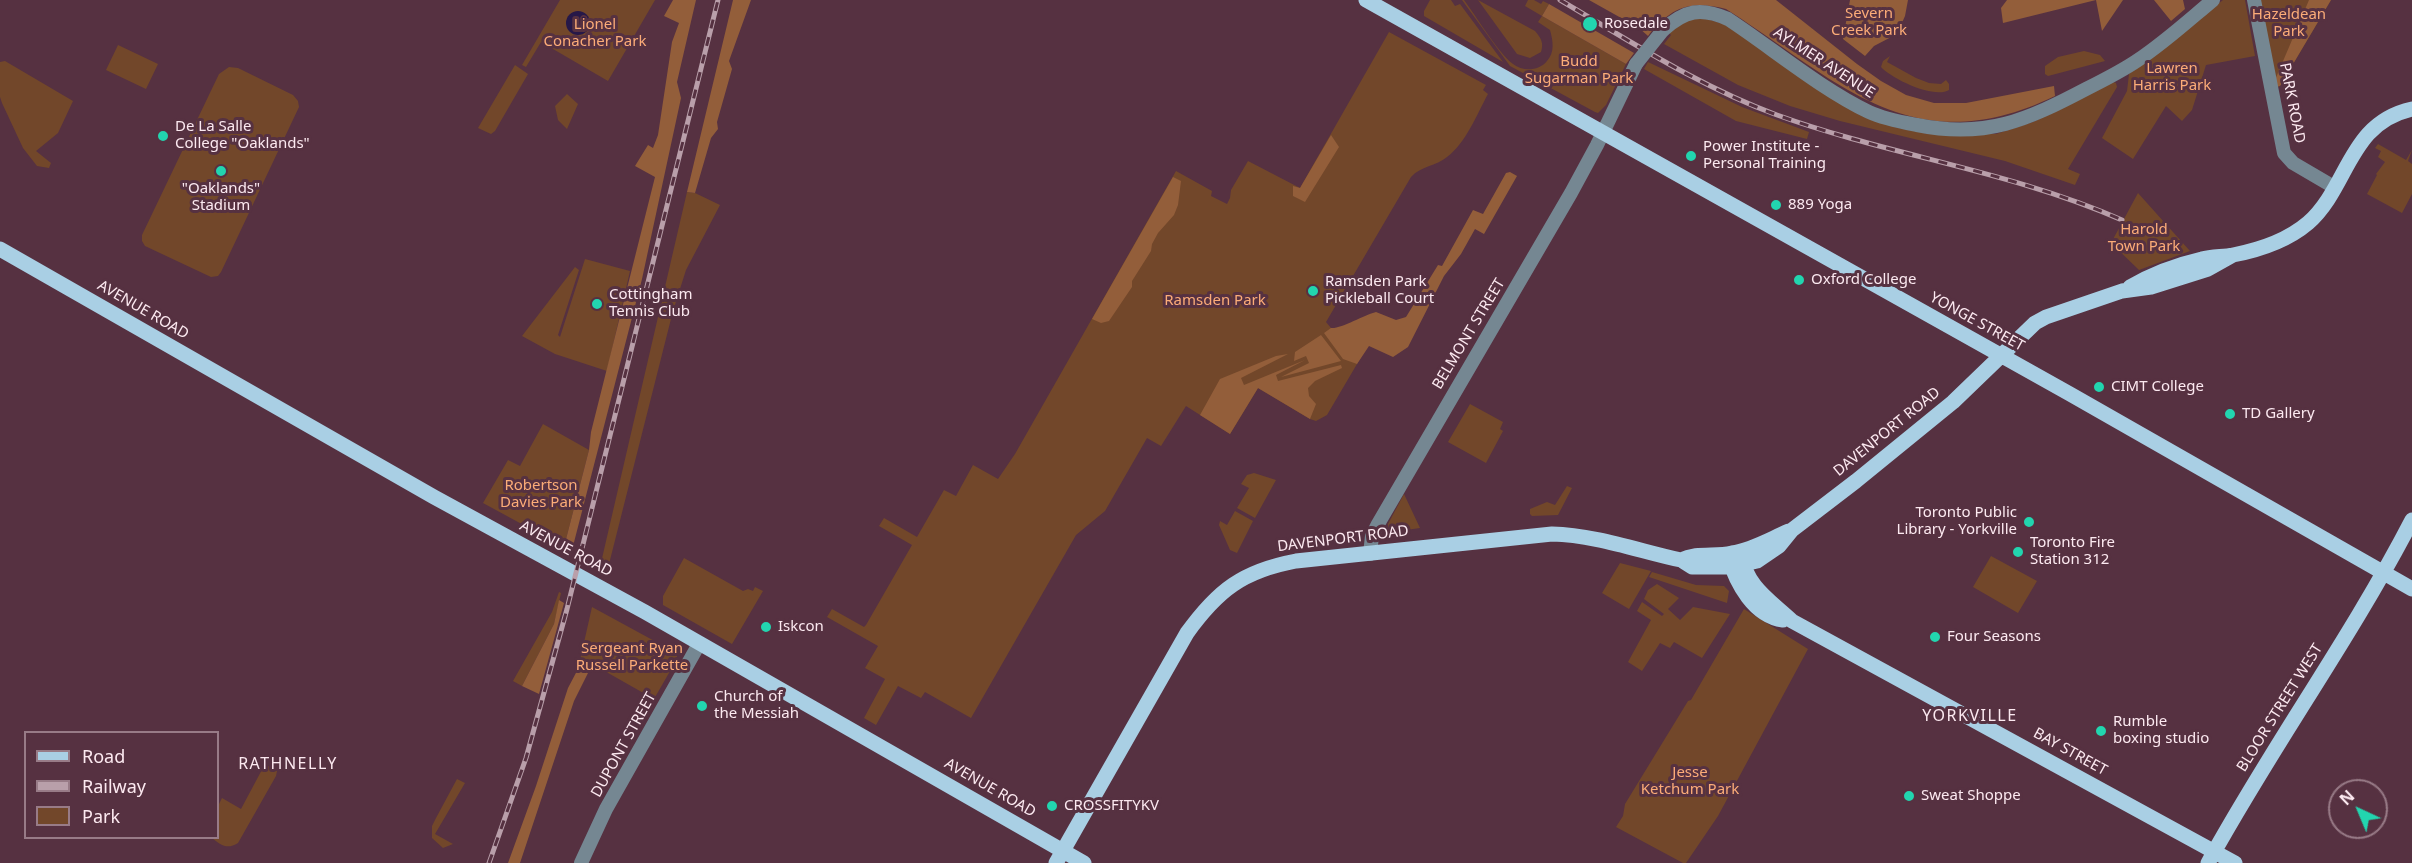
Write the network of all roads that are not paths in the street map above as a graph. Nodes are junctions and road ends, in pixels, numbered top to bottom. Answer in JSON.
{"nodes":[{"id":1,"x":1366,"y":0,"type":"edge"},
{"id":2,"x":2213,"y":0,"type":"edge"},
{"id":3,"x":2254,"y":0,"type":"edge"},
{"id":4,"x":2412,"y":109,"type":"edge"},
{"id":5,"x":1603,"y":133,"type":"junction"},
{"id":6,"x":2334,"y":187,"type":"junction"},
{"id":7,"x":0,"y":249,"type":"edge"},
{"id":8,"x":2000,"y":356,"type":"junction"},
{"id":9,"x":2412,"y":520,"type":"edge"},
{"id":10,"x":1370,"y":554,"type":"junction"},
{"id":11,"x":1735,"y":559,"type":"junction"},
{"id":12,"x":2384,"y":573,"type":"junction"},
{"id":13,"x":2412,"y":589,"type":"edge"},
{"id":14,"x":699,"y":644,"type":"junction"},
{"id":15,"x":1059,"y":857,"type":"edge"},
{"id":16,"x":2211,"y":857,"type":"edge"},
{"id":17,"x":581,"y":863,"type":"edge"},
{"id":18,"x":1083,"y":863,"type":"edge"},
{"id":19,"x":2235,"y":863,"type":"edge"}],
"edges":[{"from":1,"to":5,"type":"main road","name":"YONGE STREET"},
{"from":2,"to":5,"type":"street","name":"AYLMER AVENUE","bridge":true},
{"from":3,"to":6,"type":"street","name":"PARK ROAD"},
{"from":4,"to":6,"type":"main road","name":"DAVENPORT ROAD"},
{"from":5,"to":8,"type":"main road","name":"YONGE STREET"},
{"from":5,"to":10,"type":"street","name":"BELMONT STREET"},
{"from":6,"to":8,"type":"main road","name":"DAVENPORT ROAD"},
{"from":7,"to":14,"type":"main road","name":"AVENUE ROAD"},
{"from":8,"to":11,"type":"main road","name":"DAVENPORT ROAD"},
{"from":8,"to":12,"type":"main road","name":"YONGE STREET"},
{"from":9,"to":12,"type":"main road","name":"BLOOR STREET WEST"},
{"from":10,"to":11,"type":"main road","name":"DAVENPORT ROAD"},
{"from":10,"to":15,"type":"main road","name":"DAVENPORT ROAD"},
{"from":11,"to":16,"type":"main road","name":"BAY STREET"},
{"from":12,"to":13,"type":"main road","name":"YONGE STREET"},
{"from":12,"to":16,"type":"main road","name":"BLOOR STREET WEST"},
{"from":14,"to":15,"type":"main road","name":"AVENUE ROAD"},
{"from":14,"to":17,"type":"street","name":"DUPONT STREET"},
{"from":15,"to":18,"type":"main road","name":"AVENUE ROAD"},
{"from":16,"to":19,"type":"main road","name":"BAY STREET"}]}
